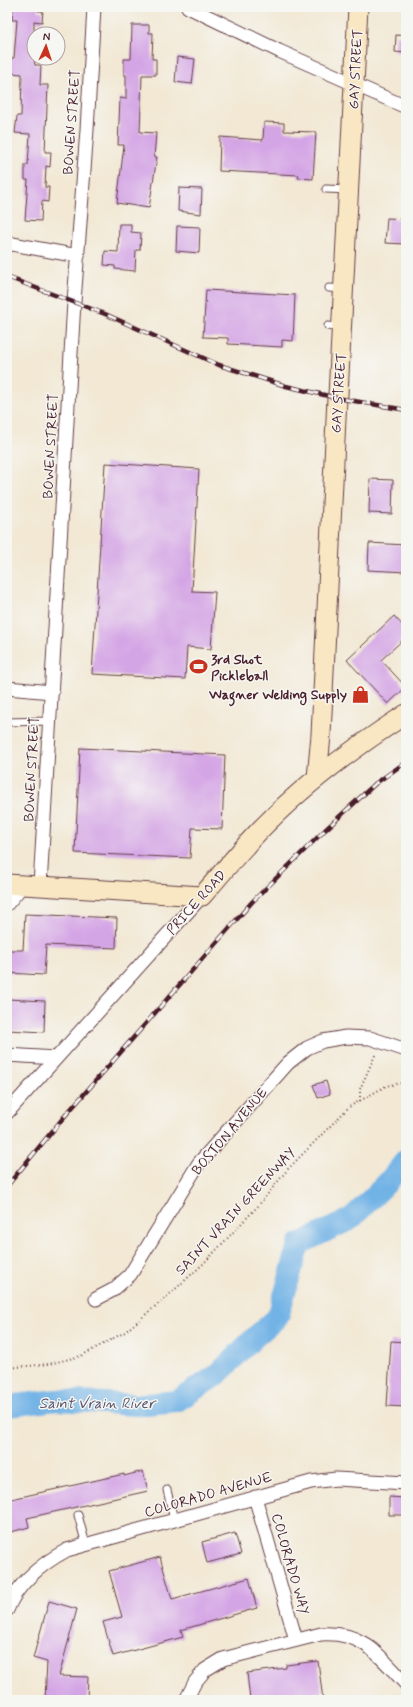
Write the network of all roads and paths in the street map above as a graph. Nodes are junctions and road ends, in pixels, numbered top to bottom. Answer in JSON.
{"nodes":[{"id":1,"x":94,"y":7,"type":"edge"},
{"id":2,"x":188,"y":7,"type":"edge"},
{"id":3,"x":358,"y":7,"type":"edge"},
{"id":4,"x":354,"y":85,"type":"junction"},
{"id":5,"x":406,"y":107,"type":"edge"},
{"id":6,"x":326,"y":189,"type":"dead end"},
{"id":7,"x":349,"y":190,"type":"junction"},
{"id":8,"x":7,"y":243,"type":"edge"},
{"id":9,"x":78,"y":256,"type":"junction"},
{"id":10,"x":7,"y":688,"type":"edge"},
{"id":11,"x":52,"y":692,"type":"junction"},
{"id":12,"x":406,"y":714,"type":"edge"},
{"id":13,"x":50,"y":721,"type":"junction"},
{"id":14,"x":7,"y":722,"type":"edge"},
{"id":15,"x":317,"y":778,"type":"junction"},
{"id":16,"x":23,"y":885,"type":"edge"},
{"id":17,"x":202,"y":896,"type":"junction"},
{"id":18,"x":7,"y":904,"type":"edge"},
{"id":19,"x":381,"y":1042,"type":"junction"},
{"id":20,"x":406,"y":1050,"type":"edge"},
{"id":21,"x":7,"y":1055,"type":"edge"},
{"id":22,"x":56,"y":1058,"type":"junction"},
{"id":23,"x":406,"y":1082,"type":"edge"},
{"id":24,"x":360,"y":1101,"type":"junction"},
{"id":25,"x":7,"y":1113,"type":"edge"},
{"id":26,"x":96,"y":1299,"type":"dead end"},
{"id":27,"x":7,"y":1368,"type":"edge"},
{"id":28,"x":406,"y":1483,"type":"edge"},
{"id":29,"x":167,"y":1490,"type":"dead end"},
{"id":30,"x":255,"y":1497,"type":"junction"},
{"id":31,"x":78,"y":1515,"type":"dead end"},
{"id":32,"x":174,"y":1520,"type":"junction"},
{"id":33,"x":86,"y":1545,"type":"junction"},
{"id":34,"x":12,"y":1589,"type":"edge"},
{"id":35,"x":7,"y":1610,"type":"edge"},
{"id":36,"x":296,"y":1640,"type":"junction"},
{"id":37,"x":406,"y":1684,"type":"edge"},
{"id":38,"x":186,"y":1700,"type":"edge"}],
"edges":[{"from":1,"to":9,"type":"street","name":"BOWEN STREET"},
{"from":2,"to":4,"type":"street"},
{"from":3,"to":4,"type":"street","name":"GAY STREET"},
{"from":4,"to":5,"type":"street"},
{"from":4,"to":7,"type":"street","name":"GAY STREET"},
{"from":6,"to":7,"type":"lane"},
{"from":7,"to":15,"type":"street","name":"GAY STREET"},
{"from":8,"to":9,"type":"street"},
{"from":9,"to":11,"type":"street","name":"BOWEN STREET"},
{"from":10,"to":11,"type":"street"},
{"from":11,"to":13,"type":"street","name":"BOWEN STREET"},
{"from":12,"to":15,"type":"street","name":"PRICE ROAD"},
{"from":13,"to":14,"type":"lane"},
{"from":13,"to":16,"type":"street","name":"BOWEN STREET"},
{"from":15,"to":17,"type":"street","name":"PRICE ROAD"},
{"from":16,"to":17,"type":"street"},
{"from":16,"to":18,"type":"street"},
{"from":17,"to":22,"type":"street","name":"PRICE ROAD"},
{"from":19,"to":20,"type":"street","name":"BOSTON AVENUE"},
{"from":19,"to":24,"type":"path"},
{"from":19,"to":26,"type":"street","name":"BOSTON AVENUE"},
{"from":21,"to":22,"type":"street"},
{"from":22,"to":25,"type":"street","name":"PRICE ROAD"},
{"from":23,"to":24,"type":"path","name":"SAINT VRAIN GREENWAY"},
{"from":24,"to":27,"type":"path","name":"SAINT VRAIN GREENWAY"},
{"from":28,"to":30,"type":"street","name":"COLORADO AVENUE"},
{"from":29,"to":32,"type":"lane"},
{"from":30,"to":32,"type":"street","name":"COLORADO AVENUE"},
{"from":30,"to":36,"type":"street","name":"COLORADO WAY"},
{"from":31,"to":33,"type":"lane"},
{"from":32,"to":33,"type":"street","name":"COLORADO AVENUE"},
{"from":33,"to":34,"type":"street","name":"COLORADO AVENUE"},
{"from":34,"to":35,"type":"street","name":"COLORADO AVENUE"},
{"from":36,"to":37,"type":"street"},
{"from":36,"to":38,"type":"street"}]}
